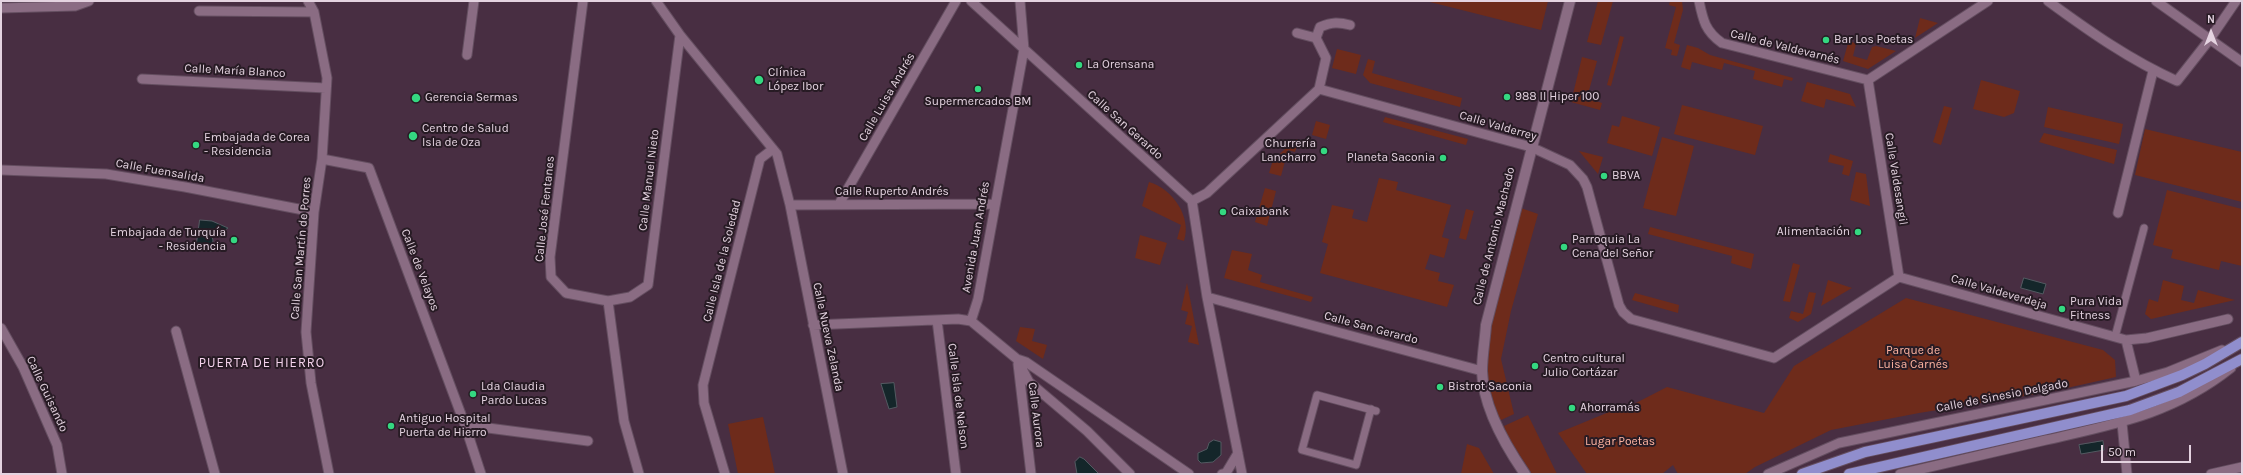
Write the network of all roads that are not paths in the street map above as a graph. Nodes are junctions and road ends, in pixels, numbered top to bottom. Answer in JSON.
{"nodes":[{"id":1,"x":89,"y":1,"type":"edge"},
{"id":2,"x":308,"y":1,"type":"edge"},
{"id":3,"x":474,"y":1,"type":"edge"},
{"id":4,"x":583,"y":1,"type":"edge"},
{"id":5,"x":656,"y":1,"type":"edge"},
{"id":6,"x":956,"y":1,"type":"edge"},
{"id":7,"x":971,"y":1,"type":"edge"},
{"id":8,"x":1020,"y":1,"type":"edge"},
{"id":9,"x":1570,"y":1,"type":"edge"},
{"id":10,"x":1699,"y":1,"type":"edge"},
{"id":11,"x":1988,"y":1,"type":"edge"},
{"id":12,"x":2048,"y":1,"type":"edge"},
{"id":13,"x":2156,"y":1,"type":"edge"},
{"id":14,"x":2236,"y":1,"type":"edge"},
{"id":15,"x":1,"y":8,"type":"edge"},
{"id":16,"x":199,"y":11,"type":"dead end"},
{"id":17,"x":314,"y":12,"type":"junction"},
{"id":18,"x":1350,"y":25,"type":"dead end"},
{"id":19,"x":1297,"y":33,"type":"dead end"},
{"id":20,"x":680,"y":35,"type":"junction"},
{"id":21,"x":1316,"y":38,"type":"junction"},
{"id":22,"x":2210,"y":39,"type":"junction"},
{"id":23,"x":1024,"y":49,"type":"junction"},
{"id":24,"x":467,"y":55,"type":"dead end"},
{"id":25,"x":2242,"y":62,"type":"edge"},
{"id":26,"x":2153,"y":70,"type":"junction"},
{"id":27,"x":142,"y":79,"type":"dead end"},
{"id":28,"x":1868,"y":80,"type":"junction"},
{"id":29,"x":326,"y":88,"type":"junction"},
{"id":30,"x":1319,"y":89,"type":"junction"},
{"id":31,"x":1531,"y":147,"type":"junction"},
{"id":32,"x":773,"y":149,"type":"junction"},
{"id":33,"x":322,"y":159,"type":"junction"},
{"id":34,"x":1,"y":170,"type":"edge"},
{"id":35,"x":839,"y":204,"type":"junction"},
{"id":36,"x":994,"y":204,"type":"junction"},
{"id":37,"x":790,"y":205,"type":"junction"},
{"id":38,"x":1193,"y":205,"type":"junction"},
{"id":39,"x":314,"y":212,"type":"junction"},
{"id":40,"x":2118,"y":213,"type":"dead end"},
{"id":41,"x":2144,"y":228,"type":"dead end"},
{"id":42,"x":1899,"y":277,"type":"junction"},
{"id":43,"x":1207,"y":297,"type":"junction"},
{"id":44,"x":608,"y":301,"type":"junction"},
{"id":45,"x":2228,"y":319,"type":"dead end"},
{"id":46,"x":937,"y":320,"type":"junction"},
{"id":47,"x":971,"y":321,"type":"junction"},
{"id":48,"x":813,"y":325,"type":"junction"},
{"id":49,"x":1,"y":328,"type":"edge"},
{"id":50,"x":176,"y":331,"type":"dead end"},
{"id":51,"x":2115,"y":337,"type":"junction"},
{"id":52,"x":2126,"y":340,"type":"junction"},
{"id":53,"x":2242,"y":342,"type":"edge"},
{"id":54,"x":1017,"y":359,"type":"junction"},
{"id":55,"x":2240,"y":360,"type":"edge"},
{"id":56,"x":1482,"y":371,"type":"junction"},
{"id":57,"x":2136,"y":381,"type":"junction"},
{"id":58,"x":1373,"y":410,"type":"joint"},
{"id":59,"x":2122,"y":423,"type":"junction"},
{"id":60,"x":465,"y":425,"type":"junction"},
{"id":61,"x":588,"y":441,"type":"dead end"},
{"id":62,"x":1238,"y":453,"type":"junction"},
{"id":63,"x":2242,"y":467,"type":"edge"},
{"id":64,"x":62,"y":474,"type":"edge"},
{"id":65,"x":215,"y":474,"type":"edge"},
{"id":66,"x":329,"y":474,"type":"edge"},
{"id":67,"x":481,"y":474,"type":"edge"},
{"id":68,"x":639,"y":474,"type":"edge"},
{"id":69,"x":725,"y":474,"type":"edge"},
{"id":70,"x":843,"y":474,"type":"edge"},
{"id":71,"x":956,"y":474,"type":"edge"},
{"id":72,"x":1031,"y":474,"type":"edge"},
{"id":73,"x":1130,"y":474,"type":"edge"},
{"id":74,"x":1189,"y":474,"type":"edge"},
{"id":75,"x":1222,"y":474,"type":"edge"},
{"id":76,"x":1242,"y":474,"type":"edge"},
{"id":77,"x":1525,"y":474,"type":"edge"},
{"id":78,"x":1768,"y":474,"type":"edge"},
{"id":79,"x":1802,"y":474,"type":"edge"},
{"id":80,"x":1849,"y":474,"type":"edge"},
{"id":81,"x":1900,"y":474,"type":"edge"},
{"id":82,"x":2127,"y":474,"type":"edge"},
{"id":83,"x":2212,"y":474,"type":"edge"}],
"edges":[{"from":1,"to":15,"type":"street"},
{"from":2,"to":17,"type":"street","name":"Calle San Martín de Porres"},
{"from":3,"to":24,"type":"street"},
{"from":4,"to":44,"type":"street","name":"Calle José Fentanes"},
{"from":5,"to":20,"type":"street","name":"Calle Nueva Zelanda"},
{"from":6,"to":35,"type":"street","name":"Calle Luisa Andrés"},
{"from":7,"to":23,"type":"street","name":"Calle San Gerardo"},
{"from":8,"to":23,"type":"street","name":"Avenida Juan Andrés"},
{"from":9,"to":31,"type":"street","name":"Calle de Antonio Machado"},
{"from":10,"to":28,"type":"street","name":"Calle de Valdevarnés"},
{"from":11,"to":28,"type":"street"},
{"from":12,"to":26,"type":"street"},
{"from":13,"to":22,"type":"street"},
{"from":14,"to":22,"type":"street"},
{"from":16,"to":17,"type":"street"},
{"from":17,"to":29,"type":"street","name":"Calle San Martín de Porres"},
{"from":18,"to":21,"type":"street"},
{"from":19,"to":21,"type":"street"},
{"from":20,"to":32,"type":"street","name":"Calle Nueva Zelanda"},
{"from":20,"to":44,"type":"street","name":"Calle Manuel Nieto"},
{"from":21,"to":30,"type":"street"},
{"from":22,"to":25,"type":"street"},
{"from":22,"to":26,"type":"street"},
{"from":23,"to":36,"type":"street","name":"Avenida Juan Andrés"},
{"from":23,"to":38,"type":"street","name":"Calle San Gerardo"},
{"from":26,"to":40,"type":"street"},
{"from":27,"to":29,"type":"street","name":"Calle María Blanco"},
{"from":28,"to":42,"type":"street","name":"Calle Valdesangil"},
{"from":29,"to":33,"type":"street","name":"Calle San Martín de Porres"},
{"from":30,"to":31,"type":"street","name":"Calle Valderrey"},
{"from":30,"to":38,"type":"street"},
{"from":31,"to":42,"type":"street","name":"Calle Valderrey"},
{"from":31,"to":56,"type":"street","name":"Calle de Antonio Machado"},
{"from":32,"to":37,"type":"street","name":"Calle Nueva Zelanda"},
{"from":32,"to":69,"type":"street","name":"Calle Isla de la Soledad"},
{"from":33,"to":39,"type":"street","name":"Calle San Martín de Porres"},
{"from":33,"to":60,"type":"street","name":"Calle de Velayos"},
{"from":34,"to":39,"type":"street","name":"Calle Fuensalida"},
{"from":35,"to":36,"type":"street","name":"Calle Ruperto Andrés"},
{"from":35,"to":37,"type":"street","name":"Calle Ruperto Andrés"},
{"from":36,"to":47,"type":"street","name":"Avenida Juan Andrés"},
{"from":37,"to":48,"type":"street","name":"Calle Nueva Zelanda"},
{"from":38,"to":43,"type":"street"},
{"from":39,"to":66,"type":"street","name":"Calle San Martín de Porres"},
{"from":41,"to":51,"type":"street"},
{"from":42,"to":51,"type":"street","name":"Calle Valdeverdeja"},
{"from":43,"to":56,"type":"street","name":"Calle San Gerardo"},
{"from":43,"to":62,"type":"street"},
{"from":44,"to":68,"type":"street"},
{"from":45,"to":52,"type":"street","name":"Calle Valdeverdeja"},
{"from":46,"to":47,"type":"street"},
{"from":46,"to":48,"type":"street"},
{"from":46,"to":71,"type":"street","name":"Calle Isla de Nelson"},
{"from":47,"to":54,"type":"street"},
{"from":48,"to":70,"type":"street","name":"Calle Nueva Zelanda"},
{"from":49,"to":64,"type":"street","name":"Calle Guisando"},
{"from":50,"to":65,"type":"street"},
{"from":51,"to":52,"type":"street","name":"Calle Valdeverdeja"},
{"from":52,"to":57,"type":"street"},
{"from":53,"to":57,"type":"street","name":"Calle de Sinesio Delgado"},
{"from":53,"to":79,"type":"main road","name":"Calle de Sinesio Delgado"},
{"from":54,"to":72,"type":"street","name":"Calle Aurora"},
{"from":54,"to":73,"type":"street"},
{"from":54,"to":74,"type":"street"},
{"from":55,"to":59,"type":"street"},
{"from":55,"to":80,"type":"main road"},
{"from":56,"to":77,"type":"street","name":"Calle de Antonio Machado"},
{"from":57,"to":78,"type":"street","name":"Calle de Sinesio Delgado"},
{"from":58,"to":58,"type":"street"},
{"from":59,"to":81,"type":"street"},
{"from":59,"to":82,"type":"street"},
{"from":60,"to":61,"type":"street"},
{"from":60,"to":67,"type":"street","name":"Calle de Velayos"},
{"from":62,"to":75,"type":"street"},
{"from":62,"to":76,"type":"street"},
{"from":63,"to":83,"type":"street"}]}
